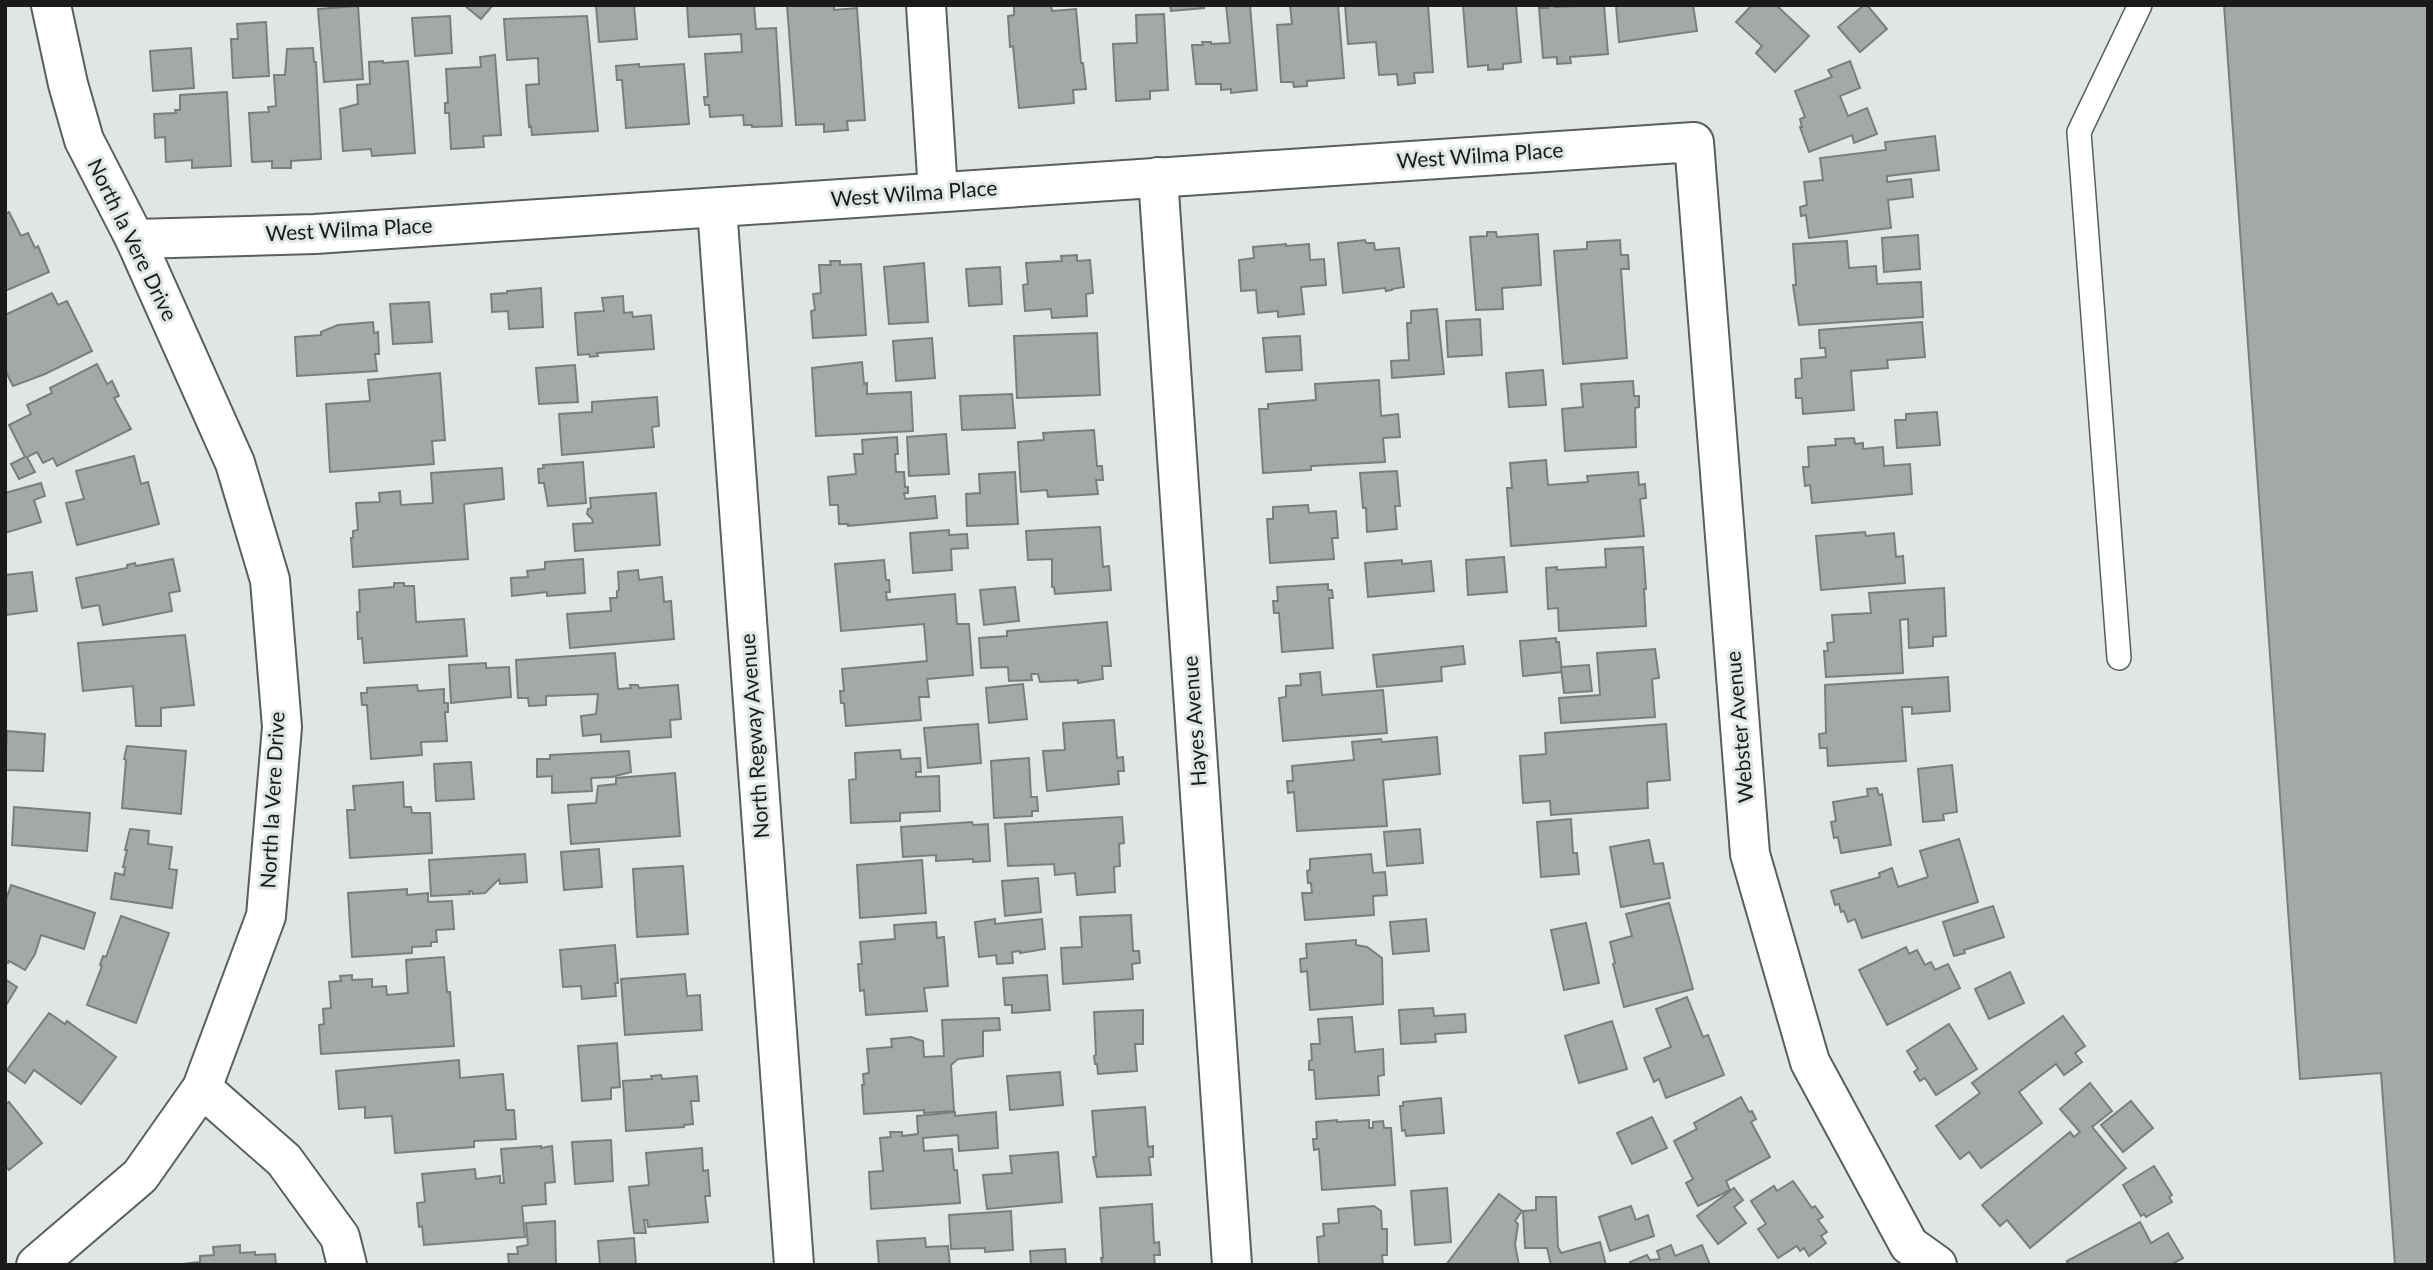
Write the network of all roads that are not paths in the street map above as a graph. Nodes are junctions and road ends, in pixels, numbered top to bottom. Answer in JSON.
{"nodes":[{"id":1,"x":51,"y":5,"type":"edge"},
{"id":2,"x":926,"y":5,"type":"edge"},
{"id":3,"x":2140,"y":5,"type":"edge"},
{"id":4,"x":1693,"y":142,"type":"joint"},
{"id":5,"x":1157,"y":177,"type":"junction"},
{"id":6,"x":938,"y":192,"type":"junction"},
{"id":7,"x":717,"y":208,"type":"junction"},
{"id":8,"x":135,"y":239,"type":"junction"},
{"id":9,"x":2119,"y":658,"type":"dead end"},
{"id":10,"x":202,"y":1088,"type":"junction"},
{"id":11,"x":1912,"y":1258,"type":"edge"},
{"id":12,"x":36,"y":1265,"type":"edge"},
{"id":13,"x":347,"y":1265,"type":"edge"},
{"id":14,"x":793,"y":1265,"type":"edge"},
{"id":15,"x":1232,"y":1265,"type":"edge"}],
"edges":[{"from":1,"to":8,"type":"street","name":"North la Vere Drive"},
{"from":2,"to":6,"type":"street"},
{"from":3,"to":9,"type":"lane"},
{"from":4,"to":5,"type":"street","name":"West Wilma Place"},
{"from":4,"to":11,"type":"street","name":"Webster Avenue"},
{"from":5,"to":6,"type":"street","name":"West Wilma Place"},
{"from":5,"to":15,"type":"street","name":"Hayes Avenue"},
{"from":6,"to":7,"type":"street","name":"West Wilma Place"},
{"from":7,"to":8,"type":"street","name":"West Wilma Place"},
{"from":7,"to":14,"type":"street","name":"North Regway Avenue"},
{"from":8,"to":10,"type":"street","name":"North la Vere Drive"},
{"from":10,"to":12,"type":"street","name":"North la Vere Drive"},
{"from":10,"to":13,"type":"street"}]}
